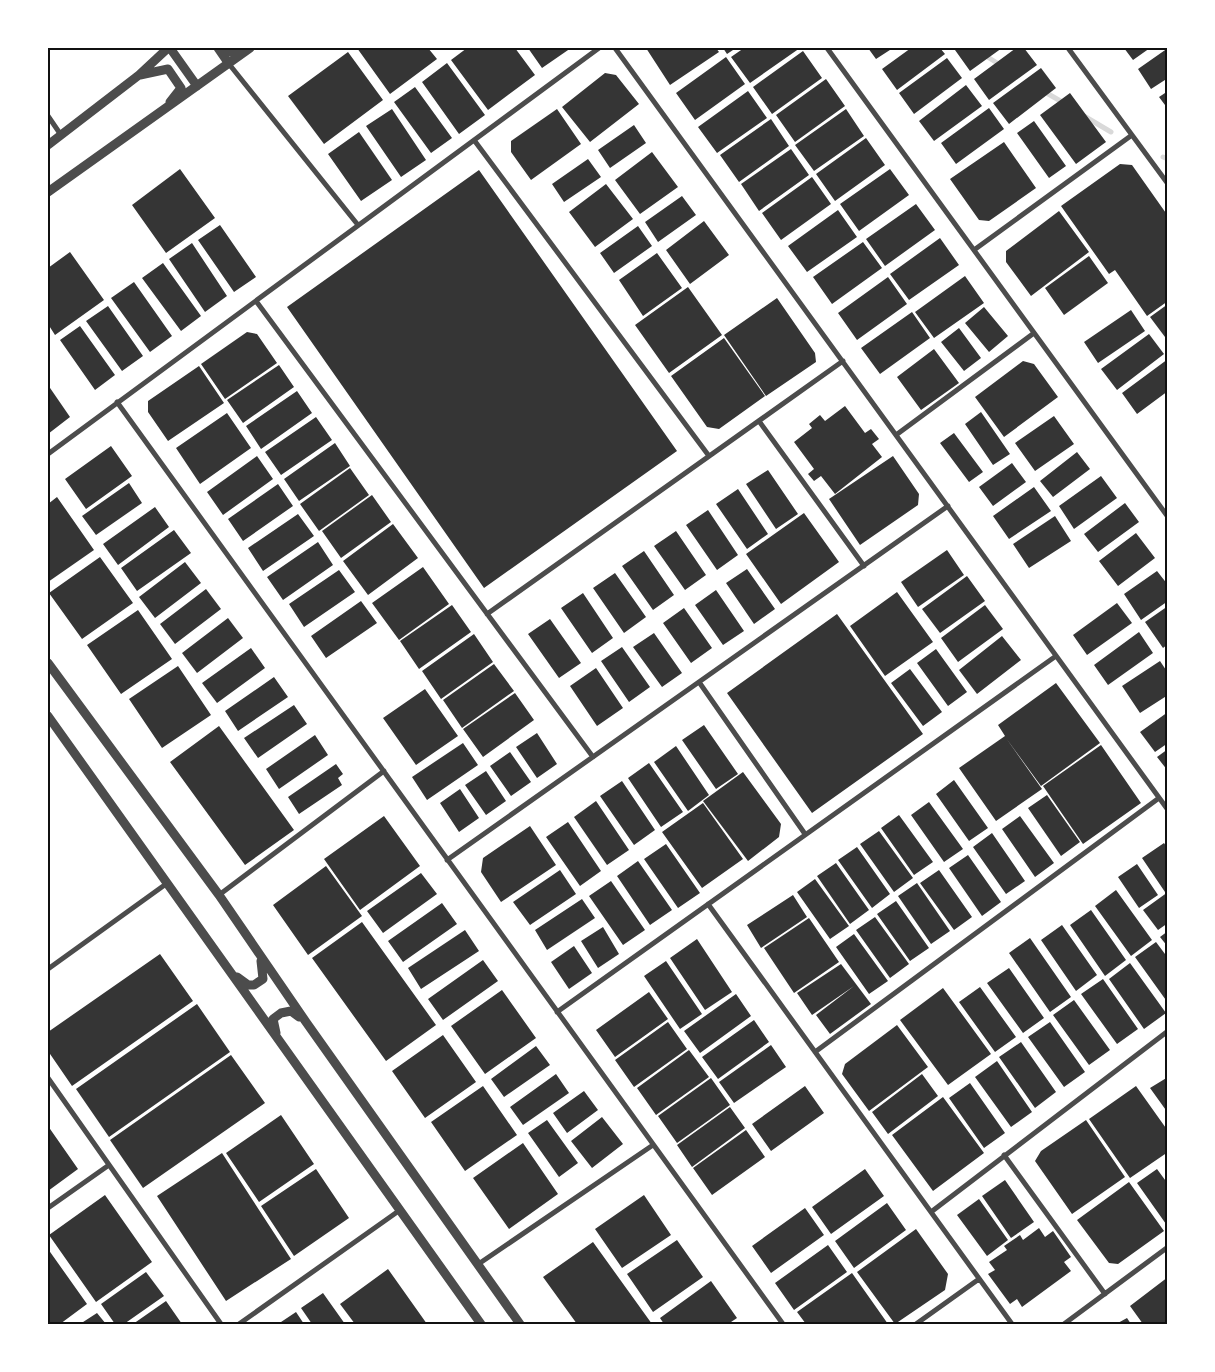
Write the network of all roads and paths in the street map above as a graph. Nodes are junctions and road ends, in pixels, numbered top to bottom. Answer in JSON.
{"nodes":[{"id":1,"x":169,"y":48,"type":"edge"},
{"id":2,"x":218,"y":48,"type":"edge"},
{"id":3,"x":225,"y":48,"type":"edge"},
{"id":4,"x":244,"y":48,"type":"edge"},
{"id":5,"x":250,"y":48,"type":"edge"},
{"id":6,"x":599,"y":48,"type":"edge"},
{"id":7,"x":615,"y":48,"type":"edge"},
{"id":8,"x":827,"y":48,"type":"edge"},
{"id":9,"x":1068,"y":48,"type":"edge"},
{"id":10,"x":229,"y":64,"type":"junction"},
{"id":11,"x":139,"y":75,"type":"junction"},
{"id":12,"x":197,"y":86,"type":"junction"},
{"id":13,"x":162,"y":111,"type":"junction"},
{"id":14,"x":48,"y":116,"type":"edge"},
{"id":15,"x":61,"y":135,"type":"junction"},
{"id":16,"x":1132,"y":135,"type":"junction"},
{"id":17,"x":474,"y":140,"type":"junction"},
{"id":18,"x":48,"y":145,"type":"edge"},
{"id":19,"x":1168,"y":184,"type":"edge"},
{"id":20,"x":48,"y":192,"type":"edge"},
{"id":21,"x":358,"y":225,"type":"junction"},
{"id":22,"x":974,"y":250,"type":"junction"},
{"id":23,"x":256,"y":300,"type":"junction"},
{"id":24,"x":1034,"y":333,"type":"junction"},
{"id":25,"x":842,"y":361,"type":"junction"},
{"id":26,"x":117,"y":402,"type":"junction"},
{"id":27,"x":759,"y":421,"type":"junction"},
{"id":28,"x":896,"y":435,"type":"junction"},
{"id":29,"x":48,"y":454,"type":"edge"},
{"id":30,"x":709,"y":456,"type":"junction"},
{"id":31,"x":948,"y":506,"type":"junction"},
{"id":32,"x":1168,"y":517,"type":"edge"},
{"id":33,"x":864,"y":566,"type":"junction"},
{"id":34,"x":487,"y":614,"type":"junction"},
{"id":35,"x":1056,"y":656,"type":"junction"},
{"id":36,"x":48,"y":663,"type":"edge"},
{"id":37,"x":698,"y":682,"type":"junction"},
{"id":38,"x":48,"y":716,"type":"edge"},
{"id":39,"x":592,"y":757,"type":"junction"},
{"id":40,"x":384,"y":771,"type":"junction"},
{"id":41,"x":1159,"y":798,"type":"junction"},
{"id":42,"x":1168,"y":810,"type":"edge"},
{"id":43,"x":805,"y":834,"type":"junction"},
{"id":44,"x":448,"y":860,"type":"junction"},
{"id":45,"x":166,"y":884,"type":"junction"},
{"id":46,"x":219,"y":895,"type":"junction"},
{"id":47,"x":708,"y":904,"type":"junction"},
{"id":48,"x":258,"y":953,"type":"junction"},
{"id":49,"x":223,"y":962,"type":"junction"},
{"id":50,"x":48,"y":969,"type":"edge"},
{"id":51,"x":557,"y":1012,"type":"junction"},
{"id":52,"x":306,"y":1022,"type":"junction"},
{"id":53,"x":1168,"y":1031,"type":"edge"},
{"id":54,"x":278,"y":1039,"type":"junction"},
{"id":55,"x":815,"y":1052,"type":"junction"},
{"id":56,"x":48,"y":1078,"type":"edge"},
{"id":57,"x":653,"y":1145,"type":"junction"},
{"id":58,"x":1004,"y":1155,"type":"junction"},
{"id":59,"x":109,"y":1165,"type":"junction"},
{"id":60,"x":48,"y":1208,"type":"edge"},
{"id":61,"x":400,"y":1210,"type":"junction"},
{"id":62,"x":931,"y":1212,"type":"junction"},
{"id":63,"x":1168,"y":1247,"type":"edge"},
{"id":64,"x":477,"y":1265,"type":"junction"},
{"id":65,"x":979,"y":1279,"type":"junction"},
{"id":66,"x":1104,"y":1294,"type":"junction"},
{"id":67,"x":221,"y":1324,"type":"edge"},
{"id":68,"x":240,"y":1324,"type":"edge"},
{"id":69,"x":481,"y":1324,"type":"edge"},
{"id":70,"x":520,"y":1324,"type":"edge"},
{"id":71,"x":783,"y":1324,"type":"edge"},
{"id":72,"x":916,"y":1324,"type":"edge"},
{"id":73,"x":1012,"y":1324,"type":"edge"},
{"id":74,"x":1064,"y":1324,"type":"edge"}],
"edges":[{"from":1,"to":11,"type":"street"},
{"from":1,"to":12,"type":"street"},
{"from":2,"to":10,"type":"street"},
{"from":3,"to":4,"type":"street"},
{"from":5,"to":10,"type":"street"},
{"from":6,"to":17,"type":"street"},
{"from":7,"to":25,"type":"street"},
{"from":8,"to":22,"type":"street"},
{"from":9,"to":16,"type":"street"},
{"from":10,"to":12,"type":"street"},
{"from":10,"to":21,"type":"street"},
{"from":11,"to":13,"type":"street"},
{"from":11,"to":15,"type":"street"},
{"from":12,"to":13,"type":"street"},
{"from":13,"to":20,"type":"street"},
{"from":14,"to":15,"type":"street"},
{"from":15,"to":18,"type":"street"},
{"from":16,"to":19,"type":"street"},
{"from":16,"to":22,"type":"street"},
{"from":17,"to":21,"type":"street"},
{"from":17,"to":30,"type":"street"},
{"from":21,"to":23,"type":"street"},
{"from":22,"to":24,"type":"street"},
{"from":23,"to":26,"type":"street"},
{"from":23,"to":34,"type":"street"},
{"from":24,"to":28,"type":"street"},
{"from":24,"to":32,"type":"street"},
{"from":25,"to":27,"type":"street"},
{"from":25,"to":28,"type":"street"},
{"from":26,"to":29,"type":"street"},
{"from":26,"to":40,"type":"street"},
{"from":27,"to":30,"type":"street"},
{"from":27,"to":33,"type":"street"},
{"from":28,"to":31,"type":"street"},
{"from":30,"to":34,"type":"street"},
{"from":31,"to":33,"type":"street"},
{"from":31,"to":35,"type":"street"},
{"from":33,"to":37,"type":"street"},
{"from":34,"to":39,"type":"street"},
{"from":35,"to":41,"type":"street"},
{"from":35,"to":43,"type":"street"},
{"from":36,"to":46,"type":"street"},
{"from":37,"to":39,"type":"street"},
{"from":37,"to":43,"type":"street"},
{"from":38,"to":45,"type":"street"},
{"from":39,"to":44,"type":"street"},
{"from":40,"to":44,"type":"street"},
{"from":40,"to":46,"type":"street"},
{"from":41,"to":42,"type":"street"},
{"from":41,"to":55,"type":"street"},
{"from":43,"to":47,"type":"street"},
{"from":44,"to":51,"type":"street"},
{"from":45,"to":49,"type":"street"},
{"from":45,"to":50,"type":"street"},
{"from":46,"to":48,"type":"street"},
{"from":47,"to":51,"type":"street"},
{"from":47,"to":55,"type":"street"},
{"from":48,"to":49,"type":"street"},
{"from":48,"to":52,"type":"street"},
{"from":49,"to":54,"type":"street"},
{"from":51,"to":57,"type":"street"},
{"from":52,"to":54,"type":"street"},
{"from":52,"to":64,"type":"street"},
{"from":53,"to":58,"type":"street"},
{"from":54,"to":61,"type":"street"},
{"from":55,"to":62,"type":"street"},
{"from":56,"to":59,"type":"street"},
{"from":57,"to":64,"type":"street"},
{"from":57,"to":71,"type":"street"},
{"from":58,"to":62,"type":"street"},
{"from":58,"to":66,"type":"street"},
{"from":59,"to":60,"type":"street"},
{"from":59,"to":67,"type":"street"},
{"from":61,"to":68,"type":"street"},
{"from":61,"to":69,"type":"street"},
{"from":62,"to":65,"type":"street"},
{"from":63,"to":66,"type":"street"},
{"from":64,"to":70,"type":"street"},
{"from":65,"to":72,"type":"street"},
{"from":65,"to":73,"type":"street"},
{"from":66,"to":74,"type":"street"}]}
